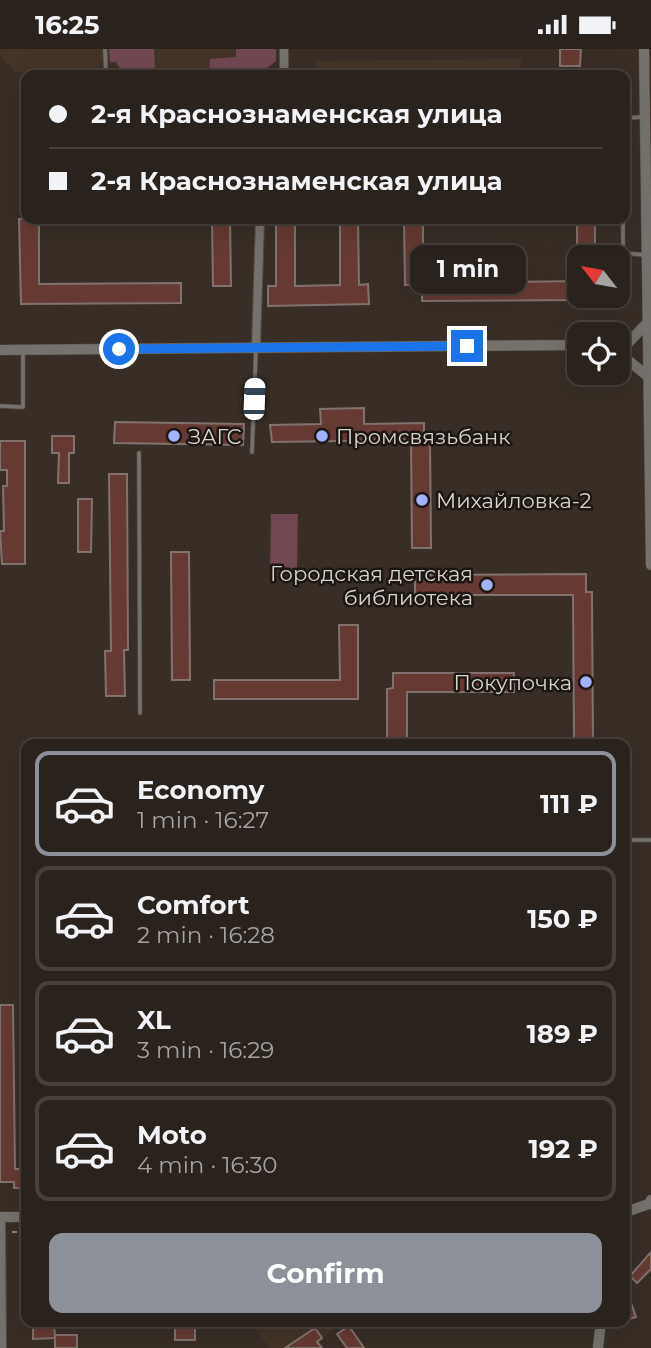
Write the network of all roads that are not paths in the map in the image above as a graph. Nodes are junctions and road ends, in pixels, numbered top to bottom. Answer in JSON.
{"nodes":[{"id":1,"x":106,"y":49,"type":"edge"},
{"id":2,"x":284,"y":49,"type":"edge"},
{"id":3,"x":644,"y":49,"type":"edge"},
{"id":4,"x":106,"y":70,"type":"edge"},
{"id":5,"x":285,"y":70,"type":"edge"},
{"id":6,"x":647,"y":119,"type":"edge"},
{"id":7,"x":260,"y":224,"type":"edge"},
{"id":8,"x":623,"y":224,"type":"edge"},
{"id":9,"x":646,"y":255,"type":"junction"},
{"id":10,"x":647,"y":323,"type":"junction"},
{"id":11,"x":630,"y":341,"type":"edge"},
{"id":12,"x":567,"y":345,"type":"edge"},
{"id":13,"x":257,"y":347,"type":"junction"},
{"id":14,"x":0,"y":350,"type":"edge"},
{"id":15,"x":23,"y":350,"type":"junction"},
{"id":16,"x":630,"y":362,"type":"edge"},
{"id":17,"x":649,"y":379,"type":"edge"},
{"id":18,"x":0,"y":407,"type":"edge"},
{"id":19,"x":649,"y":411,"type":"edge"},
{"id":20,"x":252,"y":452,"type":"dead end"},
{"id":21,"x":139,"y":453,"type":"dead end"},
{"id":22,"x":651,"y":565,"type":"edge"},
{"id":23,"x":140,"y":713,"type":"dead end"},
{"id":24,"x":630,"y":840,"type":"edge"},
{"id":25,"x":651,"y":840,"type":"edge"},
{"id":26,"x":650,"y":1204,"type":"edge"},
{"id":27,"x":630,"y":1210,"type":"edge"},
{"id":28,"x":1,"y":1217,"type":"edge"},
{"id":29,"x":21,"y":1217,"type":"edge"},
{"id":30,"x":600,"y":1327,"type":"edge"},
{"id":31,"x":2,"y":1348,"type":"edge"},
{"id":32,"x":598,"y":1348,"type":"edge"}],
"edges":[{"from":1,"to":4,"type":"lane"},
{"from":2,"to":5,"type":"street"},
{"from":3,"to":6,"type":"street"},
{"from":6,"to":9,"type":"street"},
{"from":7,"to":13,"type":"street"},
{"from":8,"to":9,"type":"lane"},
{"from":9,"to":10,"type":"street"},
{"from":10,"to":11,"type":"street"},
{"from":10,"to":17,"type":"street"},
{"from":12,"to":13,"type":"street"},
{"from":13,"to":15,"type":"street"},
{"from":13,"to":20,"type":"lane"},
{"from":14,"to":15,"type":"street"},
{"from":15,"to":18,"type":"lane"},
{"from":16,"to":17,"type":"street"},
{"from":17,"to":19,"type":"street"},
{"from":19,"to":22,"type":"street"},
{"from":21,"to":23,"type":"lane"},
{"from":24,"to":25,"type":"lane"},
{"from":26,"to":27,"type":"street"},
{"from":28,"to":29,"type":"street"},
{"from":28,"to":31,"type":"street"},
{"from":30,"to":32,"type":"street"}]}
